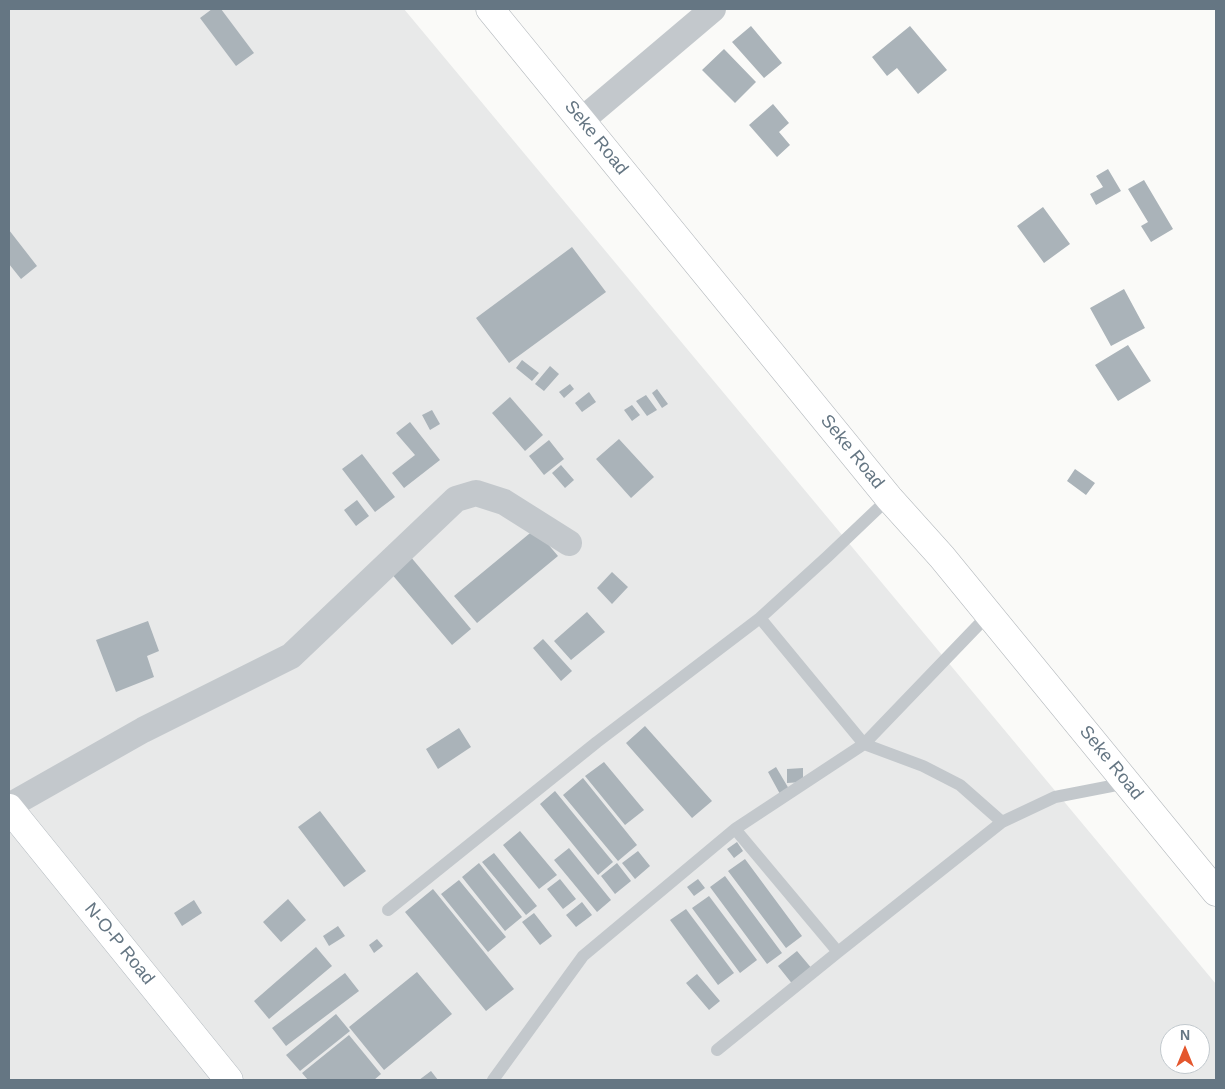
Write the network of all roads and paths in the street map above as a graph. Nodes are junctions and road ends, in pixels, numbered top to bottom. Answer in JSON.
{"nodes":[{"id":1,"x":490,"y":9,"type":"edge"},
{"id":2,"x":713,"y":9,"type":"edge"},
{"id":3,"x":582,"y":120,"type":"junction"},
{"id":4,"x":889,"y":498,"type":"junction"},
{"id":5,"x":569,"y":543,"type":"dead end"},
{"id":6,"x":988,"y":614,"type":"junction"},
{"id":7,"x":760,"y":618,"type":"junction"},
{"id":8,"x":864,"y":744,"type":"junction"},
{"id":9,"x":1128,"y":783,"type":"junction"},
{"id":10,"x":9,"y":807,"type":"edge"},
{"id":11,"x":1002,"y":822,"type":"junction"},
{"id":12,"x":735,"y":829,"type":"junction"},
{"id":13,"x":1216,"y":892,"type":"edge"},
{"id":14,"x":388,"y":910,"type":"dead end"},
{"id":15,"x":838,"y":952,"type":"junction"},
{"id":16,"x":716,"y":1050,"type":"dead end"},
{"id":17,"x":229,"y":1080,"type":"edge"},
{"id":18,"x":493,"y":1080,"type":"edge"}],
"edges":[{"from":1,"to":3,"type":"main road","name":"Seke Road"},
{"from":2,"to":3,"type":"street"},
{"from":3,"to":4,"type":"main road","name":"Seke Road"},
{"from":4,"to":6,"type":"main road","name":"Seke Road"},
{"from":4,"to":7,"type":"lane"},
{"from":5,"to":10,"type":"street"},
{"from":6,"to":8,"type":"lane"},
{"from":6,"to":9,"type":"main road","name":"Seke Road"},
{"from":7,"to":8,"type":"lane"},
{"from":7,"to":14,"type":"lane"},
{"from":8,"to":11,"type":"lane"},
{"from":8,"to":12,"type":"lane"},
{"from":9,"to":11,"type":"lane"},
{"from":9,"to":13,"type":"main road","name":"Seke Road"},
{"from":10,"to":17,"type":"main road","name":"N-O-P Road"},
{"from":11,"to":15,"type":"lane"},
{"from":12,"to":15,"type":"lane"},
{"from":12,"to":18,"type":"lane"},
{"from":15,"to":16,"type":"lane"}]}
